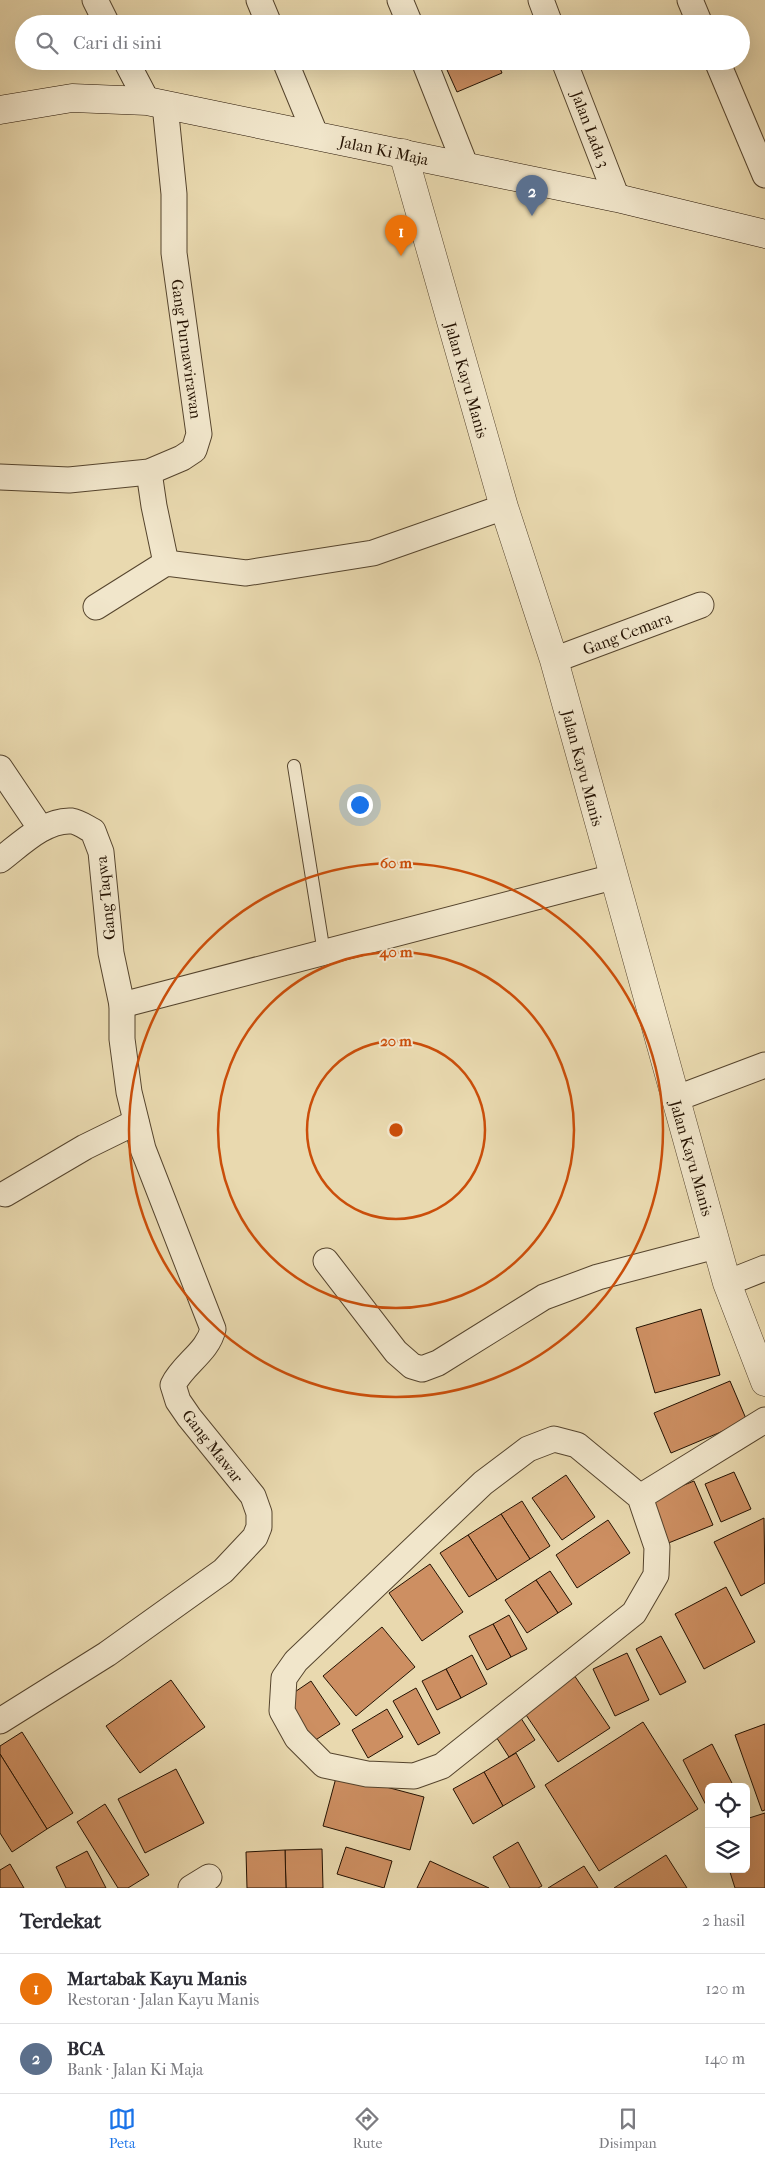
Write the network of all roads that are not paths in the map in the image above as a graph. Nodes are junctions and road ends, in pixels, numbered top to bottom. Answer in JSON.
{"nodes":[{"id":1,"x":95,"y":0,"type":"edge"},
{"id":2,"x":260,"y":0,"type":"edge"},
{"id":3,"x":400,"y":0,"type":"edge"},
{"id":4,"x":540,"y":0,"type":"edge"},
{"id":5,"x":690,"y":0,"type":"edge"},
{"id":6,"x":102,"y":15,"type":"edge"},
{"id":7,"x":266,"y":15,"type":"edge"},
{"id":8,"x":406,"y":15,"type":"edge"},
{"id":9,"x":546,"y":15,"type":"edge"},
{"id":10,"x":696,"y":15,"type":"edge"},
{"id":11,"x":132,"y":70,"type":"edge"},
{"id":12,"x":289,"y":70,"type":"edge"},
{"id":13,"x":428,"y":70,"type":"edge"},
{"id":14,"x":567,"y":70,"type":"edge"},
{"id":15,"x":720,"y":70,"type":"edge"},
{"id":16,"x":156,"y":103,"type":"junction"},
{"id":17,"x":0,"y":110,"type":"edge"},
{"id":18,"x":316,"y":136,"type":"junction"},
{"id":19,"x":402,"y":153,"type":"junction"},
{"id":20,"x":466,"y":167,"type":"junction"},
{"id":21,"x":765,"y":175,"type":"edge"},
{"id":22,"x":617,"y":198,"type":"junction"},
{"id":23,"x":765,"y":234,"type":"edge"},
{"id":24,"x":149,"y":472,"type":"junction"},
{"id":25,"x":0,"y":477,"type":"edge"},
{"id":26,"x":504,"y":507,"type":"junction"},
{"id":27,"x":166,"y":563,"type":"junction"},
{"id":28,"x":700,"y":605,"type":"dead end"},
{"id":29,"x":96,"y":607,"type":"dead end"},
{"id":30,"x":554,"y":660,"type":"junction"},
{"id":31,"x":294,"y":766,"type":"dead end"},
{"id":32,"x":0,"y":768,"type":"edge"},
{"id":33,"x":41,"y":830,"type":"junction"},
{"id":34,"x":0,"y":860,"type":"edge"},
{"id":35,"x":613,"y":877,"type":"junction"},
{"id":36,"x":324,"y":953,"type":"junction"},
{"id":37,"x":122,"y":1005,"type":"junction"},
{"id":38,"x":765,"y":1065,"type":"edge"},
{"id":39,"x":675,"y":1100,"type":"junction"},
{"id":40,"x":136,"y":1122,"type":"junction"},
{"id":41,"x":5,"y":1194,"type":"dead end"},
{"id":42,"x":716,"y":1246,"type":"junction"},
{"id":43,"x":326,"y":1260,"type":"dead end"},
{"id":44,"x":765,"y":1268,"type":"edge"},
{"id":45,"x":727,"y":1283,"type":"junction"},
{"id":46,"x":765,"y":1382,"type":"edge"},
{"id":47,"x":765,"y":1420,"type":"edge"},
{"id":48,"x":640,"y":1498,"type":"junction"},
{"id":49,"x":0,"y":1721,"type":"edge"}],
"edges":[{"from":1,"to":6,"type":"street"},
{"from":2,"to":7,"type":"street"},
{"from":3,"to":8,"type":"street"},
{"from":4,"to":9,"type":"street"},
{"from":5,"to":10,"type":"street"},
{"from":11,"to":16,"type":"street"},
{"from":12,"to":18,"type":"street"},
{"from":13,"to":20,"type":"street"},
{"from":14,"to":22,"type":"street","name":"Jalan Lada 3"},
{"from":15,"to":21,"type":"street"},
{"from":16,"to":17,"type":"street","name":"Jalan Ki Maja"},
{"from":16,"to":18,"type":"street","name":"Jalan Ki Maja"},
{"from":16,"to":24,"type":"street","name":"Gang Purnawirawan"},
{"from":18,"to":19,"type":"street","name":"Jalan Ki Maja"},
{"from":19,"to":20,"type":"street","name":"Jalan Ki Maja"},
{"from":19,"to":26,"type":"street","name":"Jalan Kayu Manis"},
{"from":20,"to":22,"type":"street","name":"Jalan Ki Maja"},
{"from":22,"to":23,"type":"street","name":"Jalan Ki Maja"},
{"from":24,"to":25,"type":"street","name":"Gang Purnawirawan"},
{"from":24,"to":27,"type":"street"},
{"from":26,"to":27,"type":"street"},
{"from":26,"to":30,"type":"street","name":"Jalan Kayu Manis"},
{"from":27,"to":29,"type":"street"},
{"from":28,"to":30,"type":"street","name":"Gang Cemara"},
{"from":30,"to":35,"type":"street","name":"Jalan Kayu Manis"},
{"from":31,"to":36,"type":"lane"},
{"from":32,"to":33,"type":"street"},
{"from":33,"to":34,"type":"street","name":"Gang Taqwa"},
{"from":33,"to":37,"type":"street","name":"Gang Taqwa"},
{"from":35,"to":36,"type":"street"},
{"from":35,"to":39,"type":"street","name":"Jalan Kayu Manis"},
{"from":36,"to":37,"type":"street"},
{"from":37,"to":40,"type":"street","name":"Gang Mawar"},
{"from":38,"to":39,"type":"street"},
{"from":39,"to":42,"type":"street","name":"Jalan Kayu Manis"},
{"from":40,"to":41,"type":"street"},
{"from":40,"to":49,"type":"street","name":"Gang Mawar"},
{"from":42,"to":43,"type":"street"},
{"from":42,"to":45,"type":"street","name":"Jalan Kayu Manis"},
{"from":44,"to":45,"type":"street"},
{"from":45,"to":46,"type":"street","name":"Jalan Kayu Manis"},
{"from":47,"to":48,"type":"street"},
{"from":48,"to":48,"type":"street"}]}
